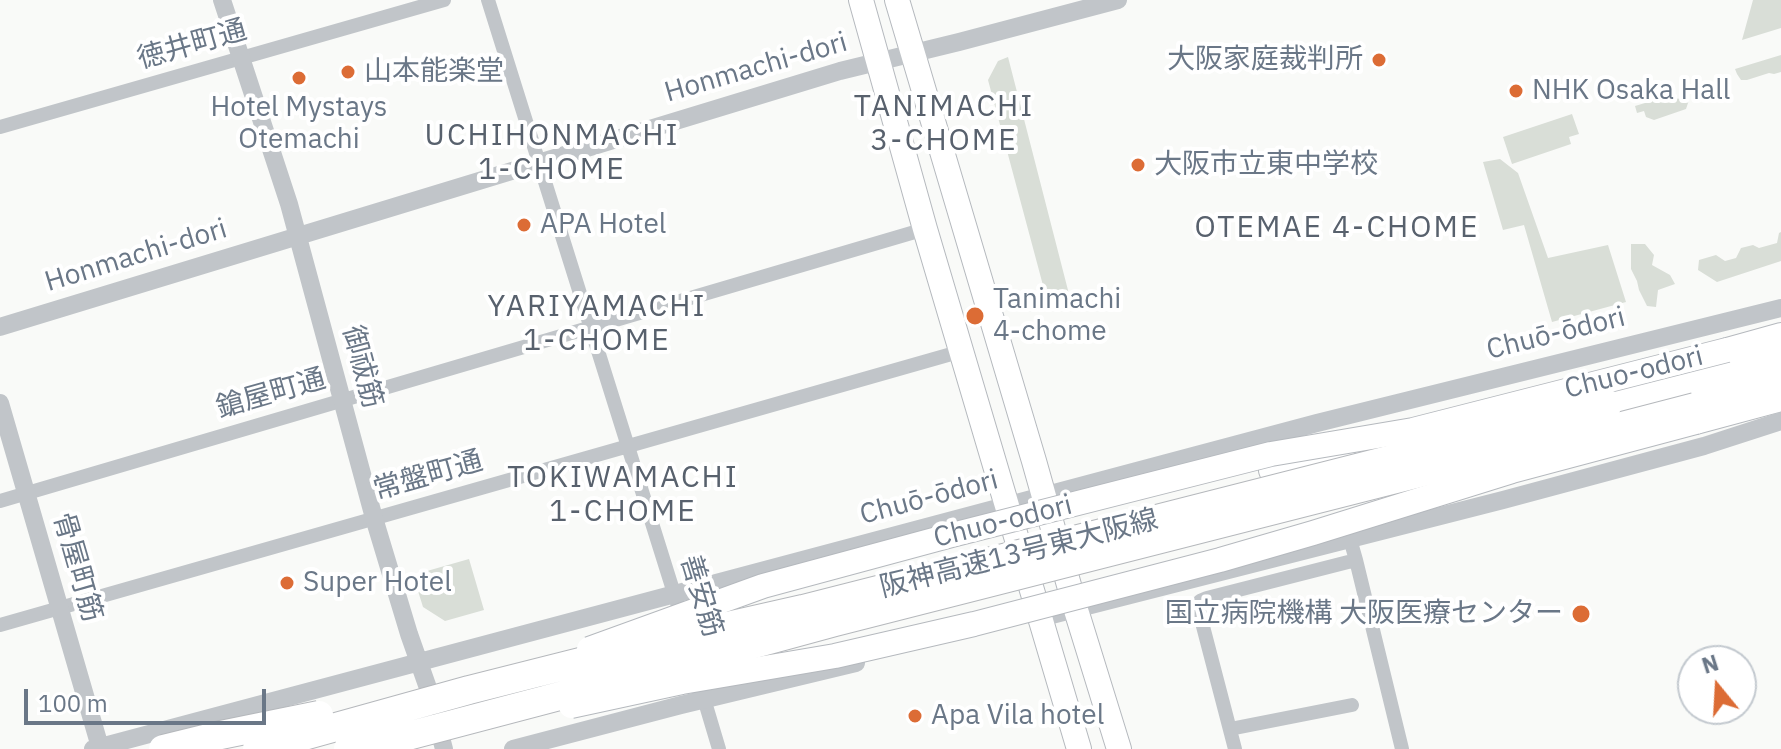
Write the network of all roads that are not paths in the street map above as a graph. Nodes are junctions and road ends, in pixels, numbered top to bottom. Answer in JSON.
{"nodes":[{"id":1,"x":222,"y":0,"type":"edge"},
{"id":2,"x":444,"y":0,"type":"edge"},
{"id":3,"x":488,"y":0,"type":"edge"},
{"id":4,"x":861,"y":0,"type":"edge"},
{"id":5,"x":897,"y":0,"type":"edge"},
{"id":6,"x":1118,"y":0,"type":"edge"},
{"id":7,"x":912,"y":54,"type":"junction"},
{"id":8,"x":241,"y":58,"type":"junction"},
{"id":9,"x":878,"y":62,"type":"junction"},
{"id":10,"x":0,"y":127,"type":"edge"},
{"id":11,"x":538,"y":163,"type":"junction"},
{"id":12,"x":925,"y":229,"type":"junction"},
{"id":13,"x":298,"y":235,"type":"junction"},
{"id":14,"x":1781,"y":308,"type":"edge"},
{"id":15,"x":0,"y":327,"type":"edge"},
{"id":16,"x":589,"y":327,"type":"junction"},
{"id":17,"x":1781,"y":335,"type":"edge"},
{"id":18,"x":962,"y":351,"type":"junction"},
{"id":19,"x":1781,"y":356,"type":"edge"},
{"id":20,"x":1781,"y":378,"type":"edge"},
{"id":21,"x":1781,"y":384,"type":"edge"},
{"id":22,"x":1781,"y":399,"type":"edge"},
{"id":23,"x":342,"y":400,"type":"junction"},
{"id":24,"x":0,"y":403,"type":"edge"},
{"id":25,"x":1695,"y":414,"type":"junction"},
{"id":26,"x":1781,"y":421,"type":"edge"},
{"id":27,"x":1413,"y":430,"type":"junction"},
{"id":28,"x":627,"y":446,"type":"junction"},
{"id":29,"x":27,"y":493,"type":"junction"},
{"id":30,"x":1044,"y":496,"type":"junction"},
{"id":31,"x":0,"y":501,"type":"edge"},
{"id":32,"x":1008,"y":506,"type":"junction"},
{"id":33,"x":374,"y":518,"type":"junction"},
{"id":34,"x":1350,"y":539,"type":"junction"},
{"id":35,"x":1356,"y":560,"type":"junction"},
{"id":36,"x":674,"y":594,"type":"junction"},
{"id":37,"x":60,"y":607,"type":"junction"},
{"id":38,"x":1076,"y":610,"type":"junction"},
{"id":39,"x":1041,"y":618,"type":"junction"},
{"id":40,"x":0,"y":625,"type":"edge"},
{"id":41,"x":678,"y":651,"type":"junction"},
{"id":42,"x":419,"y":662,"type":"junction"},
{"id":43,"x":469,"y":690,"type":"junction"},
{"id":44,"x":705,"y":699,"type":"junction"},
{"id":45,"x":1352,"y":705,"type":"dead end"},
{"id":46,"x":1230,"y":729,"type":"junction"},
{"id":47,"x":400,"y":738,"type":"junction"},
{"id":48,"x":96,"y":748,"type":"edge"},
{"id":49,"x":163,"y":749,"type":"edge"},
{"id":50,"x":237,"y":749,"type":"edge"},
{"id":51,"x":257,"y":749,"type":"edge"},
{"id":52,"x":348,"y":749,"type":"edge"},
{"id":53,"x":371,"y":749,"type":"edge"},
{"id":54,"x":444,"y":749,"type":"edge"},
{"id":55,"x":513,"y":749,"type":"edge"},
{"id":56,"x":719,"y":749,"type":"edge"},
{"id":57,"x":1079,"y":749,"type":"edge"},
{"id":58,"x":1119,"y":749,"type":"edge"},
{"id":59,"x":1235,"y":749,"type":"edge"},
{"id":60,"x":1402,"y":749,"type":"edge"}],
"edges":[{"from":1,"to":8,"type":"street","name":"御祓筋"},
{"from":2,"to":8,"type":"street","name":"徳井町通"},
{"from":3,"to":11,"type":"street","name":"善安筋"},
{"from":4,"to":9,"type":"main road"},
{"from":5,"to":7,"type":"main road"},
{"from":6,"to":7,"type":"street","name":"Honmachi-dori"},
{"from":7,"to":9,"type":"street","name":"Honmachi-dori"},
{"from":7,"to":30,"type":"main road"},
{"from":8,"to":10,"type":"street","name":"徳井町通"},
{"from":8,"to":13,"type":"street","name":"御祓筋"},
{"from":9,"to":11,"type":"street","name":"Honmachi-dori"},
{"from":9,"to":12,"type":"main road"},
{"from":11,"to":13,"type":"street","name":"Honmachi-dori"},
{"from":11,"to":16,"type":"street","name":"善安筋"},
{"from":12,"to":16,"type":"street","name":"鎗屋町通"},
{"from":12,"to":18,"type":"main road"},
{"from":13,"to":15,"type":"street","name":"Honmachi-dori"},
{"from":13,"to":23,"type":"street","name":"御祓筋"},
{"from":14,"to":30,"type":"street","name":"Chuō-ōdori"},
{"from":16,"to":23,"type":"street","name":"鎗屋町通"},
{"from":16,"to":28,"type":"street","name":"善安筋"},
{"from":17,"to":27,"type":"main road","name":"Chuo-odori","bridge":true},
{"from":18,"to":28,"type":"street","name":"常盤町通"},
{"from":18,"to":32,"type":"main road"},
{"from":19,"to":41,"type":"highway","name":"阪神高速13号東大阪線","bridge":true},
{"from":20,"to":41,"type":"highway","name":"阪神高速13号東大阪線","bridge":true},
{"from":21,"to":25,"type":"highway"},
{"from":22,"to":25,"type":"main road"},
{"from":23,"to":29,"type":"street","name":"鎗屋町通"},
{"from":23,"to":33,"type":"street","name":"御祓筋"},
{"from":24,"to":29,"type":"street","name":"骨屋町筋"},
{"from":25,"to":41,"type":"highway","bridge":true},
{"from":25,"to":53,"type":"main road","bridge":true},
{"from":26,"to":34,"type":"street"},
{"from":27,"to":41,"type":"highway","bridge":true},
{"from":27,"to":50,"type":"main road","name":"Chuo-odori","bridge":true},
{"from":28,"to":33,"type":"street","name":"常盤町通"},
{"from":28,"to":36,"type":"street","name":"善安筋"},
{"from":29,"to":31,"type":"street","name":"鎗屋町通"},
{"from":29,"to":37,"type":"street","name":"骨屋町筋"},
{"from":30,"to":32,"type":"street","name":"Chuō-ōdori"},
{"from":30,"to":38,"type":"main road"},
{"from":32,"to":36,"type":"street","name":"Chuō-ōdori"},
{"from":32,"to":39,"type":"main road"},
{"from":33,"to":37,"type":"street","name":"常盤町通"},
{"from":33,"to":42,"type":"street","name":"御祓筋"},
{"from":34,"to":35,"type":"street"},
{"from":34,"to":38,"type":"street"},
{"from":35,"to":46,"type":"street"},
{"from":35,"to":60,"type":"street"},
{"from":36,"to":42,"type":"street","name":"Chuō-ōdori"},
{"from":36,"to":44,"type":"street","name":"善安筋"},
{"from":37,"to":40,"type":"street","name":"常盤町通"},
{"from":37,"to":48,"type":"street","name":"骨屋町筋"},
{"from":38,"to":39,"type":"street"},
{"from":38,"to":58,"type":"main road"},
{"from":39,"to":44,"type":"street"},
{"from":39,"to":57,"type":"main road"},
{"from":41,"to":43,"type":"highway","name":"阪神高速13号東大阪線","bridge":true},
{"from":41,"to":47,"type":"highway","name":"阪神高速13号東大阪線","bridge":true},
{"from":42,"to":48,"type":"street","name":"Chuō-ōdori"},
{"from":42,"to":54,"type":"street","name":"御祓筋"},
{"from":43,"to":49,"type":"highway","bridge":true},
{"from":43,"to":51,"type":"highway","name":"阪神高速13号東大阪線","bridge":true},
{"from":44,"to":55,"type":"street"},
{"from":44,"to":56,"type":"street","name":"善安筋"},
{"from":45,"to":46,"type":"street"},
{"from":46,"to":59,"type":"street"},
{"from":47,"to":52,"type":"highway","name":"阪神高速13号東大阪線","bridge":true},
{"from":47,"to":53,"type":"highway","bridge":true}]}
